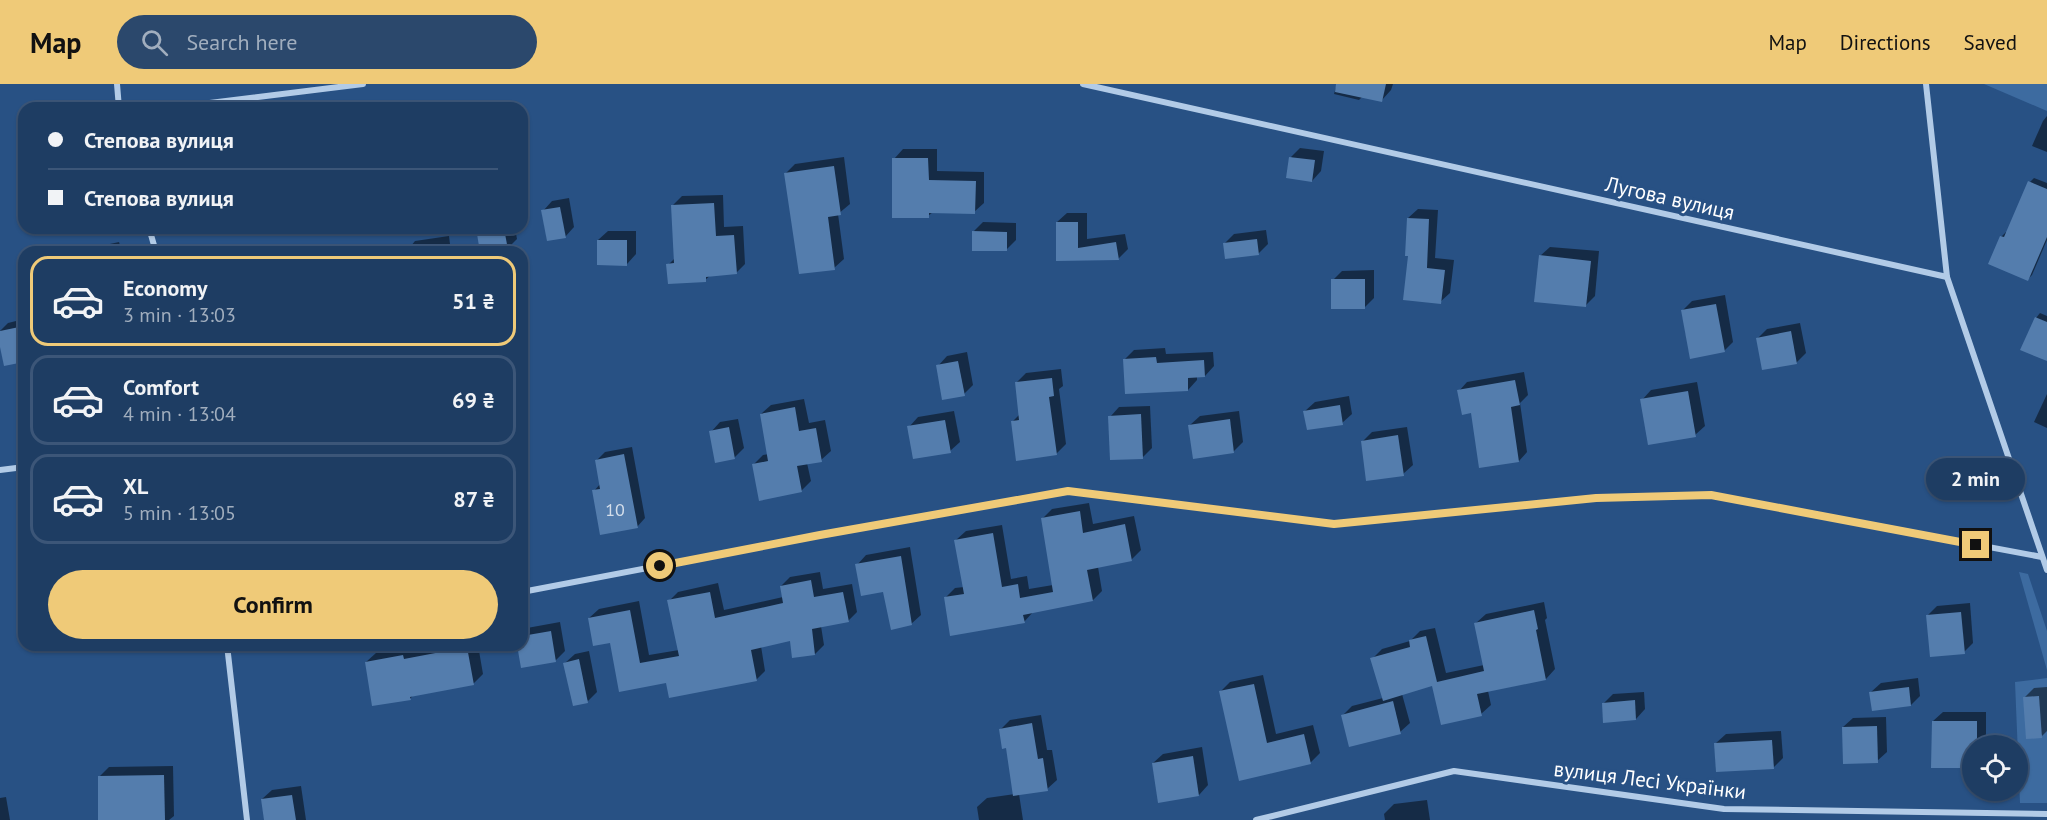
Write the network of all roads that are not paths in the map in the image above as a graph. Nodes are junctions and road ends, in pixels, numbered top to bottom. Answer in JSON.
{"nodes":[{"id":1,"x":117,"y":84,"type":"edge"},
{"id":2,"x":363,"y":84,"type":"edge"},
{"id":3,"x":1083,"y":84,"type":"edge"},
{"id":4,"x":1926,"y":84,"type":"edge"},
{"id":5,"x":118,"y":102,"type":"edge"},
{"id":6,"x":218,"y":102,"type":"edge"},
{"id":7,"x":1947,"y":277,"type":"junction"},
{"id":8,"x":18,"y":468,"type":"edge"},
{"id":9,"x":0,"y":470,"type":"edge"},
{"id":10,"x":2042,"y":557,"type":"junction"},
{"id":11,"x":2047,"y":570,"type":"edge"},
{"id":12,"x":528,"y":591,"type":"edge"},
{"id":13,"x":228,"y":651,"type":"edge"},
{"id":14,"x":2047,"y":814,"type":"edge"},
{"id":15,"x":247,"y":820,"type":"edge"},
{"id":16,"x":1256,"y":820,"type":"edge"}],
"edges":[{"from":1,"to":5,"type":"street"},
{"from":2,"to":6,"type":"street"},
{"from":3,"to":7,"type":"street","name":"Лугова вулиця"},
{"from":4,"to":7,"type":"street"},
{"from":7,"to":10,"type":"street"},
{"from":8,"to":9,"type":"street"},
{"from":10,"to":11,"type":"street"},
{"from":10,"to":12,"type":"street"},
{"from":13,"to":15,"type":"street"},
{"from":14,"to":16,"type":"street","name":"вулиця Лесі Українки"}]}
